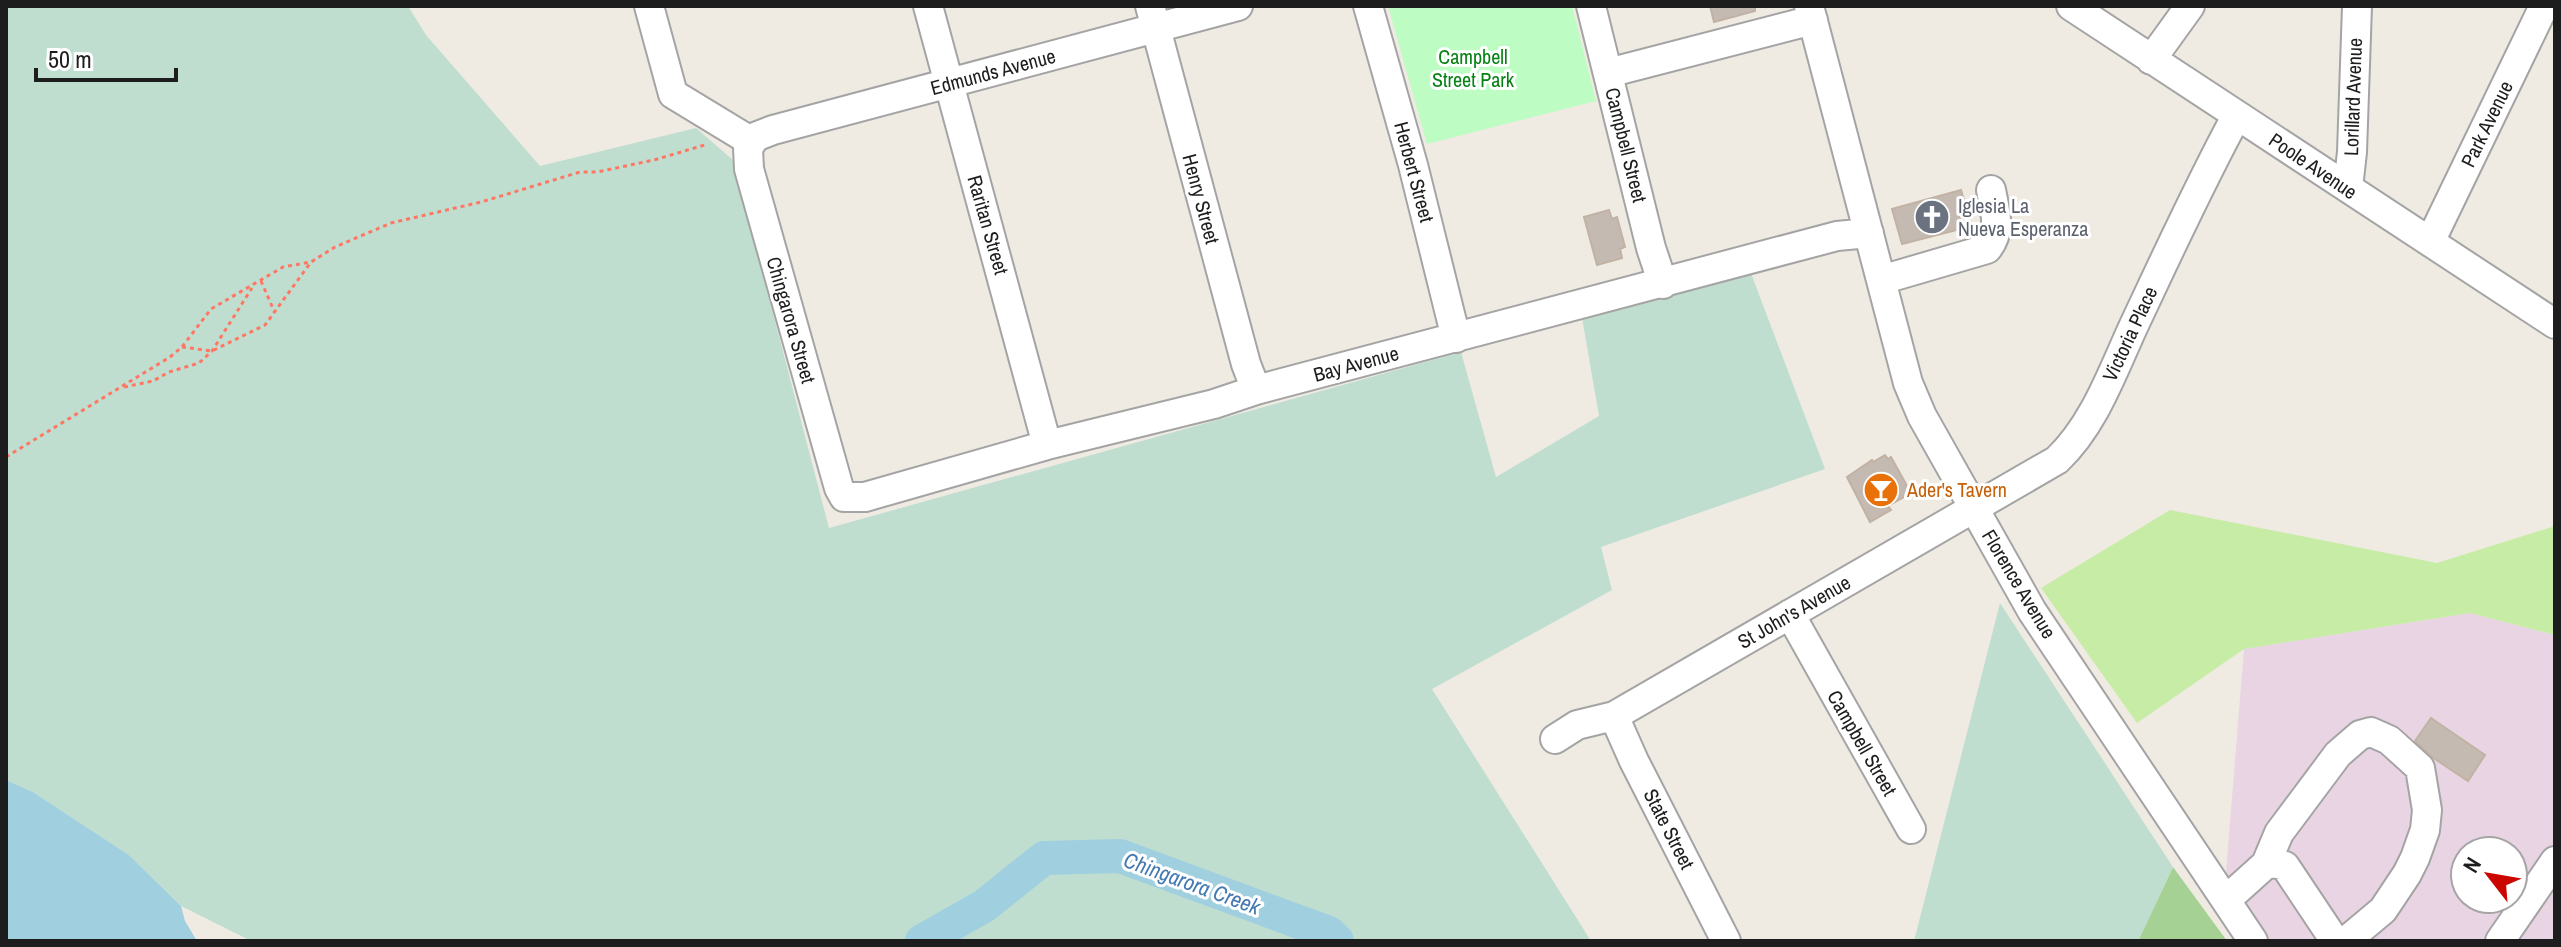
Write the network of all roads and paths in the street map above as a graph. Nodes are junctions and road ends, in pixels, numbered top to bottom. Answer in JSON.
{"nodes":[{"id":1,"x":649,"y":6,"type":"edge"},
{"id":2,"x":928,"y":6,"type":"edge"},
{"id":3,"x":1238,"y":6,"type":"edge"},
{"id":4,"x":1368,"y":6,"type":"edge"},
{"id":5,"x":1591,"y":6,"type":"edge"},
{"id":6,"x":2071,"y":6,"type":"edge"},
{"id":7,"x":2190,"y":6,"type":"edge"},
{"id":8,"x":2357,"y":6,"type":"edge"},
{"id":9,"x":2544,"y":6,"type":"edge"},
{"id":10,"x":1811,"y":13,"type":"edge"},
{"id":11,"x":1154,"y":17,"type":"edge"},
{"id":12,"x":2151,"y":60,"type":"junction"},
{"id":13,"x":1608,"y":73,"type":"junction"},
{"id":14,"x":949,"y":83,"type":"junction"},
{"id":15,"x":2237,"y":115,"type":"junction"},
{"id":16,"x":745,"y":138,"type":"junction"},
{"id":17,"x":2348,"y":188,"type":"junction"},
{"id":18,"x":1991,"y":190,"type":"dead end"},
{"id":19,"x":1869,"y":233,"type":"junction"},
{"id":20,"x":2430,"y":242,"type":"junction"},
{"id":21,"x":311,"y":262,"type":"junction"},
{"id":22,"x":1881,"y":280,"type":"junction"},
{"id":23,"x":261,"y":281,"type":"junction"},
{"id":24,"x":1663,"y":284,"type":"junction"},
{"id":25,"x":254,"y":286,"type":"junction"},
{"id":26,"x":275,"y":313,"type":"junction"},
{"id":27,"x":2555,"y":324,"type":"edge"},
{"id":28,"x":1456,"y":338,"type":"junction"},
{"id":29,"x":182,"y":347,"type":"junction"},
{"id":30,"x":212,"y":351,"type":"junction"},
{"id":31,"x":120,"y":387,"type":"junction"},
{"id":32,"x":1256,"y":390,"type":"junction"},
{"id":33,"x":1047,"y":445,"type":"junction"},
{"id":34,"x":6,"y":457,"type":"edge"},
{"id":35,"x":844,"y":497,"type":"joint"},
{"id":36,"x":1974,"y":508,"type":"junction"},
{"id":37,"x":1790,"y":614,"type":"junction"},
{"id":38,"x":1614,"y":716,"type":"junction"},
{"id":39,"x":1555,"y":739,"type":"dead end"},
{"id":40,"x":1911,"y":829,"type":"dead end"},
{"id":41,"x":2555,"y":861,"type":"edge"},
{"id":42,"x":2266,"y":864,"type":"junction"},
{"id":43,"x":2226,"y":900,"type":"junction"},
{"id":44,"x":1726,"y":941,"type":"edge"},
{"id":45,"x":2253,"y":941,"type":"edge"},
{"id":46,"x":2335,"y":941,"type":"edge"},
{"id":47,"x":2346,"y":941,"type":"edge"},
{"id":48,"x":2500,"y":941,"type":"edge"}],
"edges":[{"from":1,"to":16,"type":"street"},
{"from":2,"to":14,"type":"street","name":"Raritan Street"},
{"from":3,"to":11,"type":"street","name":"Edmunds Avenue"},
{"from":4,"to":28,"type":"street","name":"Herbert Street"},
{"from":5,"to":13,"type":"street","name":"Campbell Street"},
{"from":6,"to":12,"type":"street","name":"Poole Avenue"},
{"from":7,"to":12,"type":"street"},
{"from":8,"to":17,"type":"street","name":"Lorillard Avenue"},
{"from":9,"to":20,"type":"street","name":"Park Avenue"},
{"from":10,"to":13,"type":"street"},
{"from":10,"to":19,"type":"street","name":"Florence Avenue"},
{"from":11,"to":14,"type":"street","name":"Edmunds Avenue"},
{"from":11,"to":32,"type":"street","name":"Henry Street"},
{"from":12,"to":15,"type":"street","name":"Poole Avenue"},
{"from":13,"to":24,"type":"street","name":"Campbell Street"},
{"from":14,"to":16,"type":"street","name":"Edmunds Avenue"},
{"from":14,"to":33,"type":"street","name":"Raritan Street"},
{"from":15,"to":17,"type":"street","name":"Poole Avenue"},
{"from":15,"to":36,"type":"street","name":"Victoria Place"},
{"from":16,"to":21,"type":"path"},
{"from":16,"to":35,"type":"street","name":"Chingarora Street"},
{"from":17,"to":20,"type":"street","name":"Poole Avenue"},
{"from":18,"to":22,"type":"street"},
{"from":19,"to":22,"type":"street","name":"Florence Avenue"},
{"from":19,"to":24,"type":"street","name":"Bay Avenue"},
{"from":20,"to":27,"type":"street","name":"Poole Avenue"},
{"from":21,"to":23,"type":"path"},
{"from":21,"to":26,"type":"path"},
{"from":22,"to":36,"type":"street","name":"Florence Avenue"},
{"from":23,"to":25,"type":"path"},
{"from":23,"to":26,"type":"path"},
{"from":24,"to":28,"type":"street","name":"Bay Avenue"},
{"from":25,"to":29,"type":"path"},
{"from":25,"to":30,"type":"path"},
{"from":26,"to":30,"type":"path"},
{"from":28,"to":32,"type":"street","name":"Bay Avenue"},
{"from":29,"to":30,"type":"path"},
{"from":29,"to":31,"type":"path"},
{"from":30,"to":31,"type":"path"},
{"from":31,"to":34,"type":"path"},
{"from":32,"to":33,"type":"street","name":"Bay Avenue"},
{"from":33,"to":35,"type":"street","name":"Bay Avenue"},
{"from":36,"to":37,"type":"street","name":"St John's Avenue"},
{"from":36,"to":43,"type":"street","name":"Florence Avenue"},
{"from":37,"to":38,"type":"street","name":"St John's Avenue"},
{"from":37,"to":40,"type":"street","name":"Campbell Street"},
{"from":38,"to":39,"type":"street","name":"St John's Avenue"},
{"from":38,"to":44,"type":"street","name":"State Street"},
{"from":41,"to":48,"type":"street"},
{"from":42,"to":43,"type":"street"},
{"from":42,"to":46,"type":"street"},
{"from":42,"to":47,"type":"street"},
{"from":43,"to":45,"type":"street","name":"Florence Avenue"}]}
